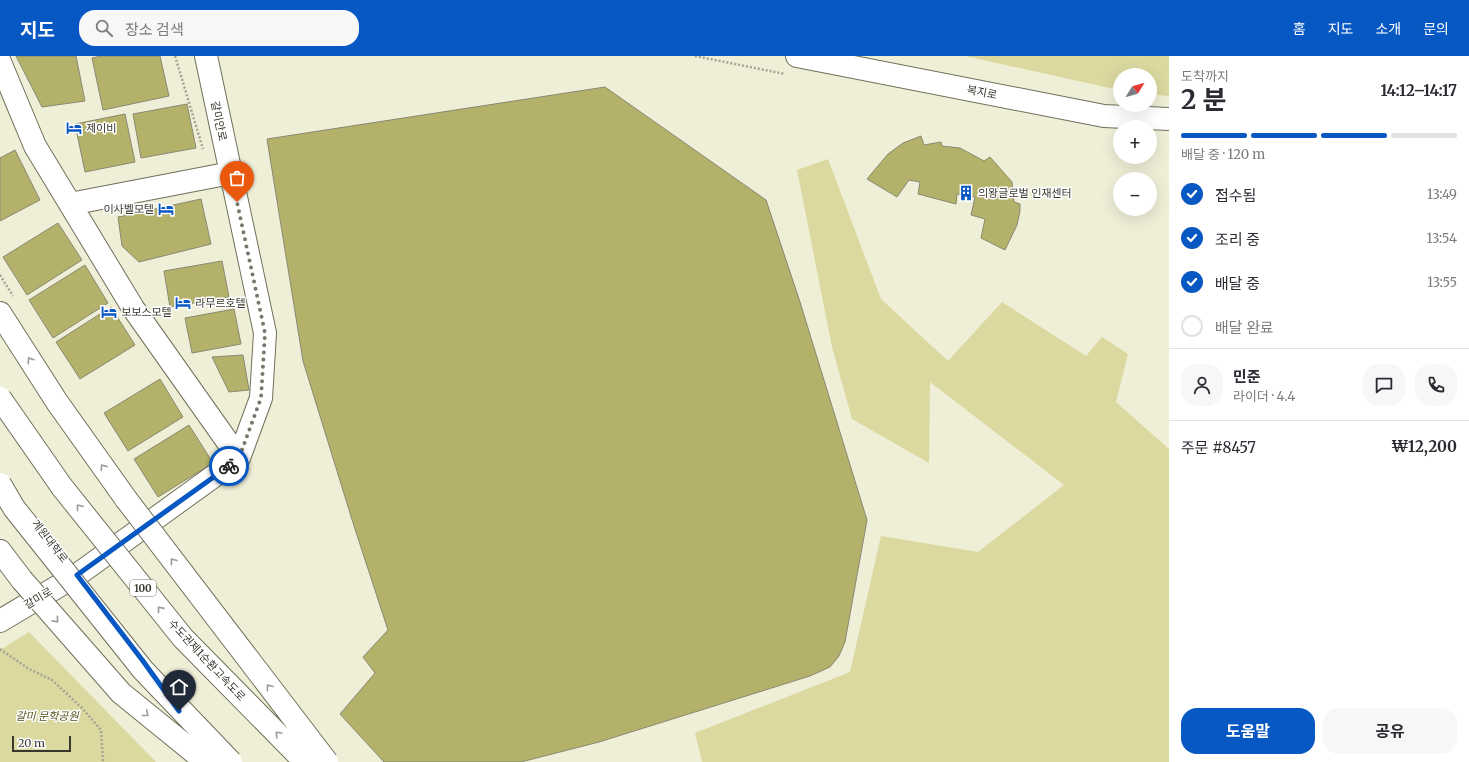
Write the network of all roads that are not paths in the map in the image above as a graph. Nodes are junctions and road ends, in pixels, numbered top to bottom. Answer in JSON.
{"nodes":[{"id":1,"x":206,"y":56,"type":"edge"},
{"id":2,"x":797,"y":56,"type":"edge"},
{"id":3,"x":0,"y":62,"type":"edge"},
{"id":4,"x":1169,"y":119,"type":"edge"},
{"id":5,"x":221,"y":175,"type":"junction"},
{"id":6,"x":70,"y":204,"type":"junction"},
{"id":7,"x":0,"y":313,"type":"edge"},
{"id":8,"x":0,"y":398,"type":"edge"},
{"id":9,"x":239,"y":458,"type":"junction"},
{"id":10,"x":0,"y":472,"type":"edge"},
{"id":11,"x":0,"y":484,"type":"edge"},
{"id":12,"x":0,"y":551,"type":"edge"},
{"id":13,"x":77,"y":575,"type":"junction"},
{"id":14,"x":0,"y":621,"type":"edge"},
{"id":15,"x":206,"y":762,"type":"edge"},
{"id":16,"x":216,"y":762,"type":"edge"},
{"id":17,"x":231,"y":762,"type":"edge"},
{"id":18,"x":305,"y":762,"type":"edge"},
{"id":19,"x":327,"y":762,"type":"edge"}],
"edges":[{"from":1,"to":5,"type":"main road","name":"갈미안로"},
{"from":2,"to":4,"type":"main road","name":"복지로"},
{"from":3,"to":6,"type":"main road"},
{"from":5,"to":6,"type":"main road"},
{"from":5,"to":9,"type":"main road","name":"갈미안로"},
{"from":6,"to":9,"type":"main road"},
{"from":19,"to":7,"type":"main road","one_way":true,"bridge":true},
{"from":18,"to":8,"type":"main road","name":"수도권제1순환고속도로","number":"100","one_way":true,"bridge":true},
{"from":9,"to":13,"type":"main road"},
{"from":10,"to":13,"type":"main road","name":"계원대학로"},
{"from":11,"to":17,"type":"main road","bridge":true},
{"from":12,"to":15,"type":"main road","one_way":true,"bridge":true},
{"from":13,"to":14,"type":"main road","name":"갈미로"},
{"from":13,"to":16,"type":"main road","name":"계원대학로"}]}
